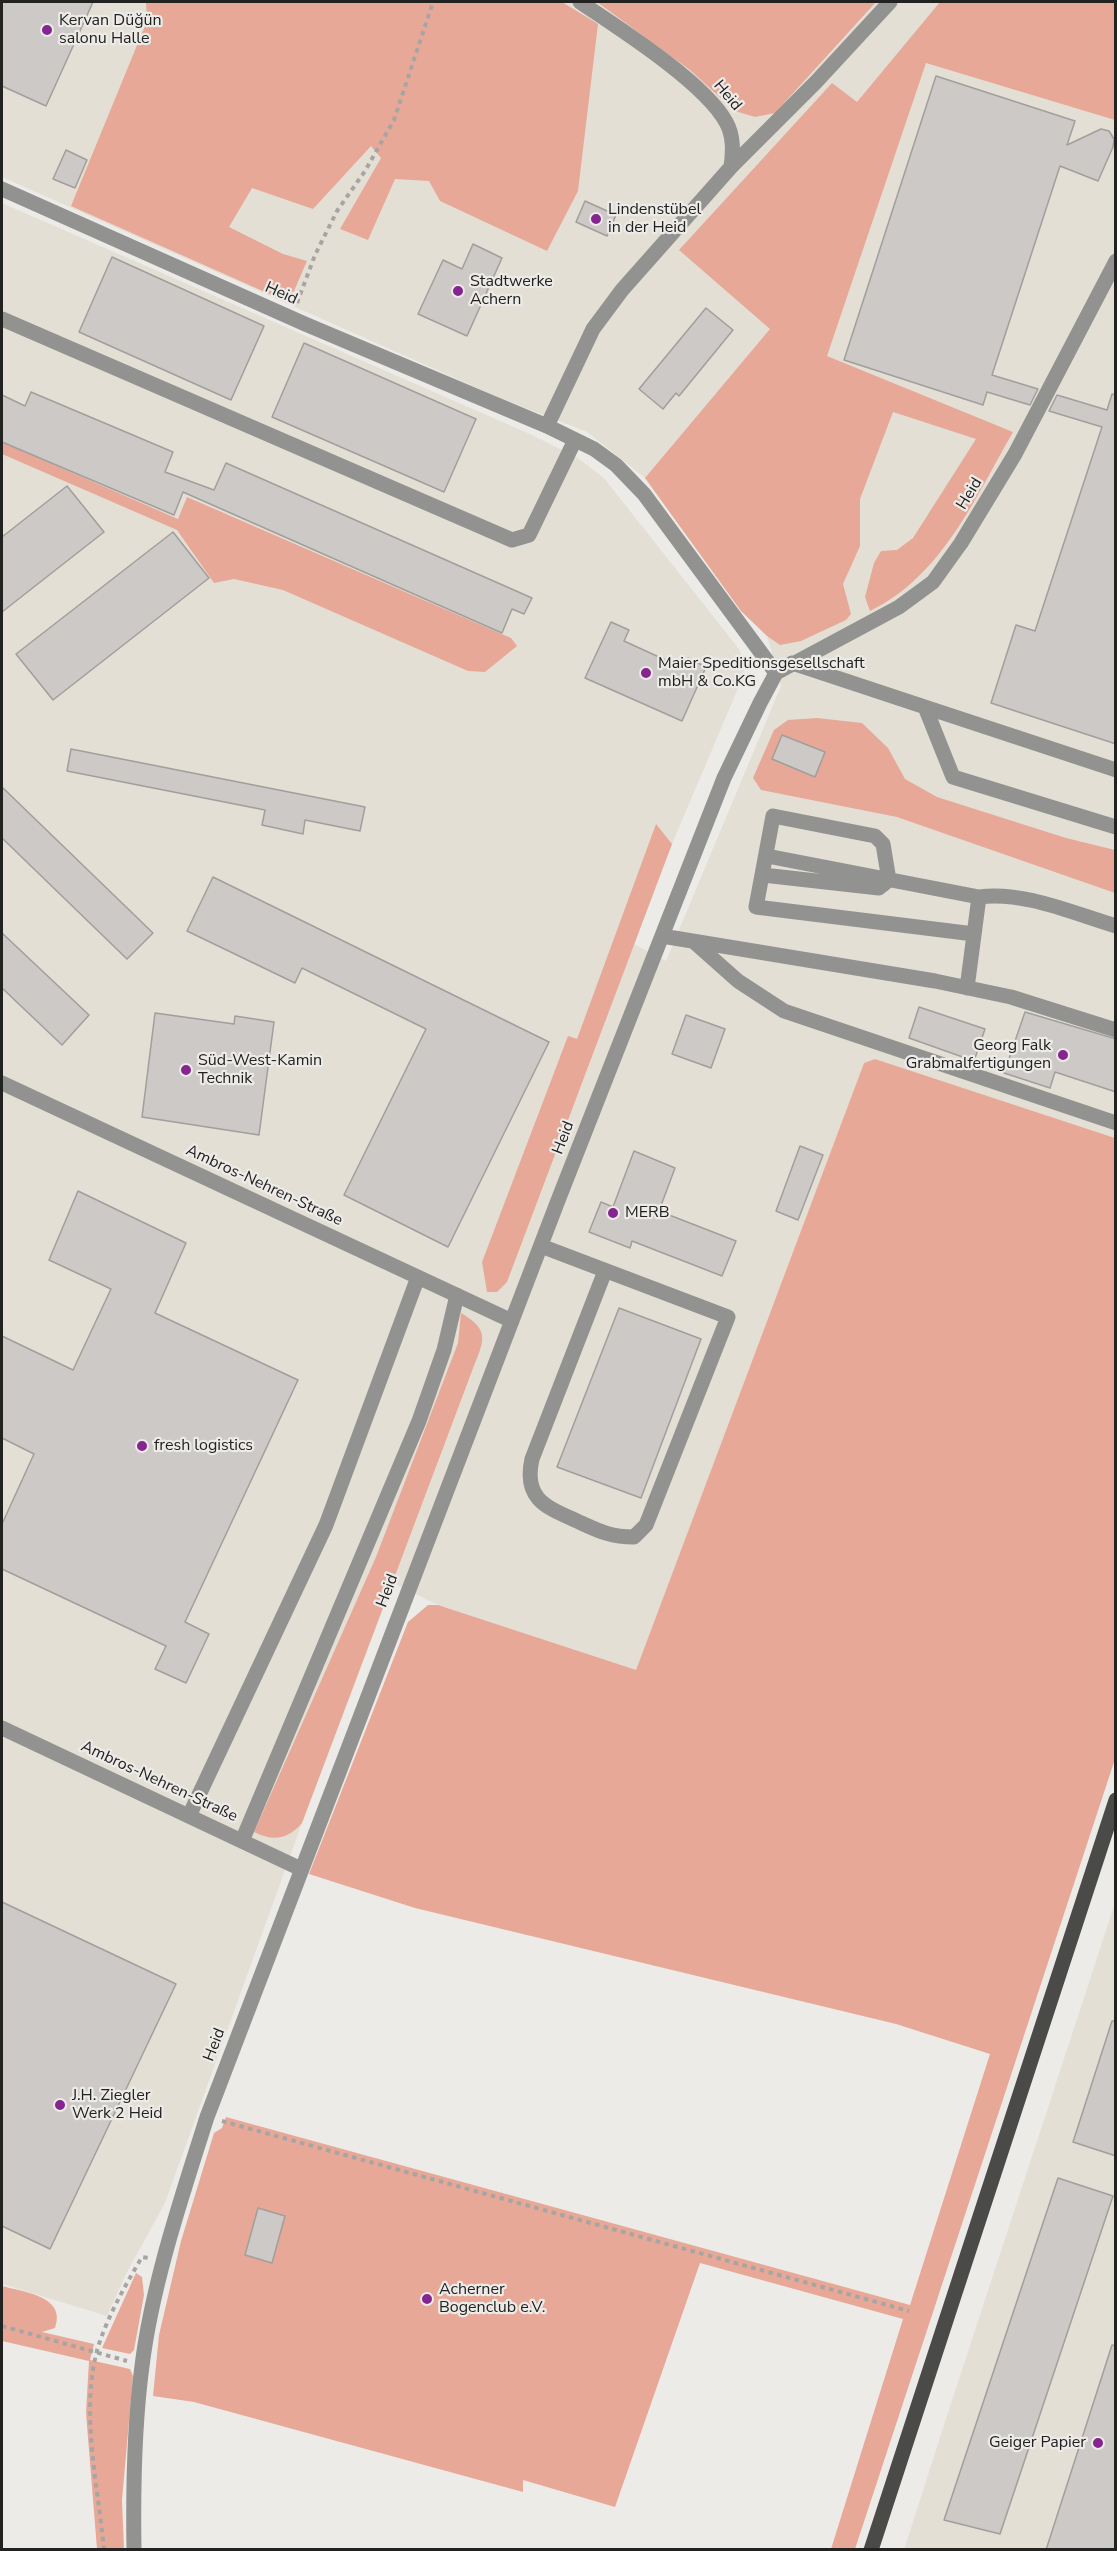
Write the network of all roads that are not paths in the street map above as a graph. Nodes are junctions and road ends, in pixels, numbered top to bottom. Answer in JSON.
{"nodes":[{"id":1,"x":580,"y":2,"type":"edge"},
{"id":2,"x":890,"y":2,"type":"edge"},
{"id":3,"x":731,"y":167,"type":"junction"},
{"id":4,"x":2,"y":189,"type":"edge"},
{"id":5,"x":1116,"y":261,"type":"edge"},
{"id":6,"x":2,"y":319,"type":"edge"},
{"id":7,"x":547,"y":426,"type":"junction"},
{"id":8,"x":575,"y":440,"type":"junction"},
{"id":9,"x":792,"y":663,"type":"junction"},
{"id":10,"x":776,"y":673,"type":"junction"},
{"id":11,"x":925,"y":707,"type":"junction"},
{"id":12,"x":1116,"y":770,"type":"edge"},
{"id":13,"x":1116,"y":827,"type":"edge"},
{"id":14,"x":767,"y":856,"type":"junction"},
{"id":15,"x":763,"y":875,"type":"junction"},
{"id":16,"x":889,"y":880,"type":"junction"},
{"id":17,"x":979,"y":897,"type":"junction"},
{"id":18,"x":1116,"y":926,"type":"edge"},
{"id":19,"x":974,"y":934,"type":"junction"},
{"id":20,"x":662,"y":936,"type":"junction"},
{"id":21,"x":693,"y":941,"type":"junction"},
{"id":22,"x":967,"y":988,"type":"junction"},
{"id":23,"x":1116,"y":1030,"type":"edge"},
{"id":24,"x":2,"y":1083,"type":"edge"},
{"id":25,"x":1116,"y":1123,"type":"edge"},
{"id":26,"x":541,"y":1246,"type":"junction"},
{"id":27,"x":605,"y":1271,"type":"junction"},
{"id":28,"x":418,"y":1277,"type":"junction"},
{"id":29,"x":457,"y":1295,"type":"junction"},
{"id":30,"x":512,"y":1321,"type":"junction"},
{"id":31,"x":2,"y":1728,"type":"edge"},
{"id":32,"x":1116,"y":1800,"type":"edge"},
{"id":33,"x":189,"y":1816,"type":"junction"},
{"id":34,"x":242,"y":1841,"type":"junction"},
{"id":35,"x":301,"y":1869,"type":"junction"},
{"id":36,"x":134,"y":2550,"type":"edge"},
{"id":37,"x":871,"y":2550,"type":"edge"}],
"edges":[{"from":1,"to":3,"type":"street","name":"Heid"},
{"from":2,"to":3,"type":"street"},
{"from":3,"to":7,"type":"street"},
{"from":4,"to":7,"type":"street","name":"Heid"},
{"from":5,"to":9,"type":"street","name":"Heid"},
{"from":6,"to":8,"type":"street"},
{"from":7,"to":8,"type":"street","name":"Heid"},
{"from":8,"to":10,"type":"street","name":"Heid"},
{"from":9,"to":10,"type":"street","name":"Heid"},
{"from":9,"to":11,"type":"street"},
{"from":10,"to":20,"type":"street","name":"Heid"},
{"from":11,"to":12,"type":"street"},
{"from":11,"to":13,"type":"street"},
{"from":14,"to":15,"type":"street"},
{"from":14,"to":16,"type":"street"},
{"from":14,"to":16,"type":"street"},
{"from":15,"to":16,"type":"street"},
{"from":15,"to":19,"type":"street"},
{"from":16,"to":17,"type":"street"},
{"from":17,"to":18,"type":"street"},
{"from":17,"to":19,"type":"street"},
{"from":19,"to":22,"type":"street"},
{"from":20,"to":21,"type":"street"},
{"from":20,"to":26,"type":"street","name":"Heid"},
{"from":21,"to":22,"type":"street"},
{"from":21,"to":25,"type":"street"},
{"from":22,"to":23,"type":"street"},
{"from":24,"to":28,"type":"street","name":"Ambros-Nehren-Straße"},
{"from":26,"to":27,"type":"street"},
{"from":26,"to":30,"type":"street","name":"Heid"},
{"from":27,"to":27,"type":"street"},
{"from":28,"to":29,"type":"street","name":"Ambros-Nehren-Straße"},
{"from":28,"to":33,"type":"street"},
{"from":29,"to":30,"type":"street","name":"Ambros-Nehren-Straße"},
{"from":29,"to":34,"type":"street"},
{"from":30,"to":35,"type":"street","name":"Heid"},
{"from":31,"to":33,"type":"street","name":"Ambros-Nehren-Straße"},
{"from":32,"to":37,"type":"main road"},
{"from":33,"to":34,"type":"street","name":"Ambros-Nehren-Straße"},
{"from":34,"to":35,"type":"street","name":"Ambros-Nehren-Straße"},
{"from":35,"to":36,"type":"street","name":"Heid"}]}
